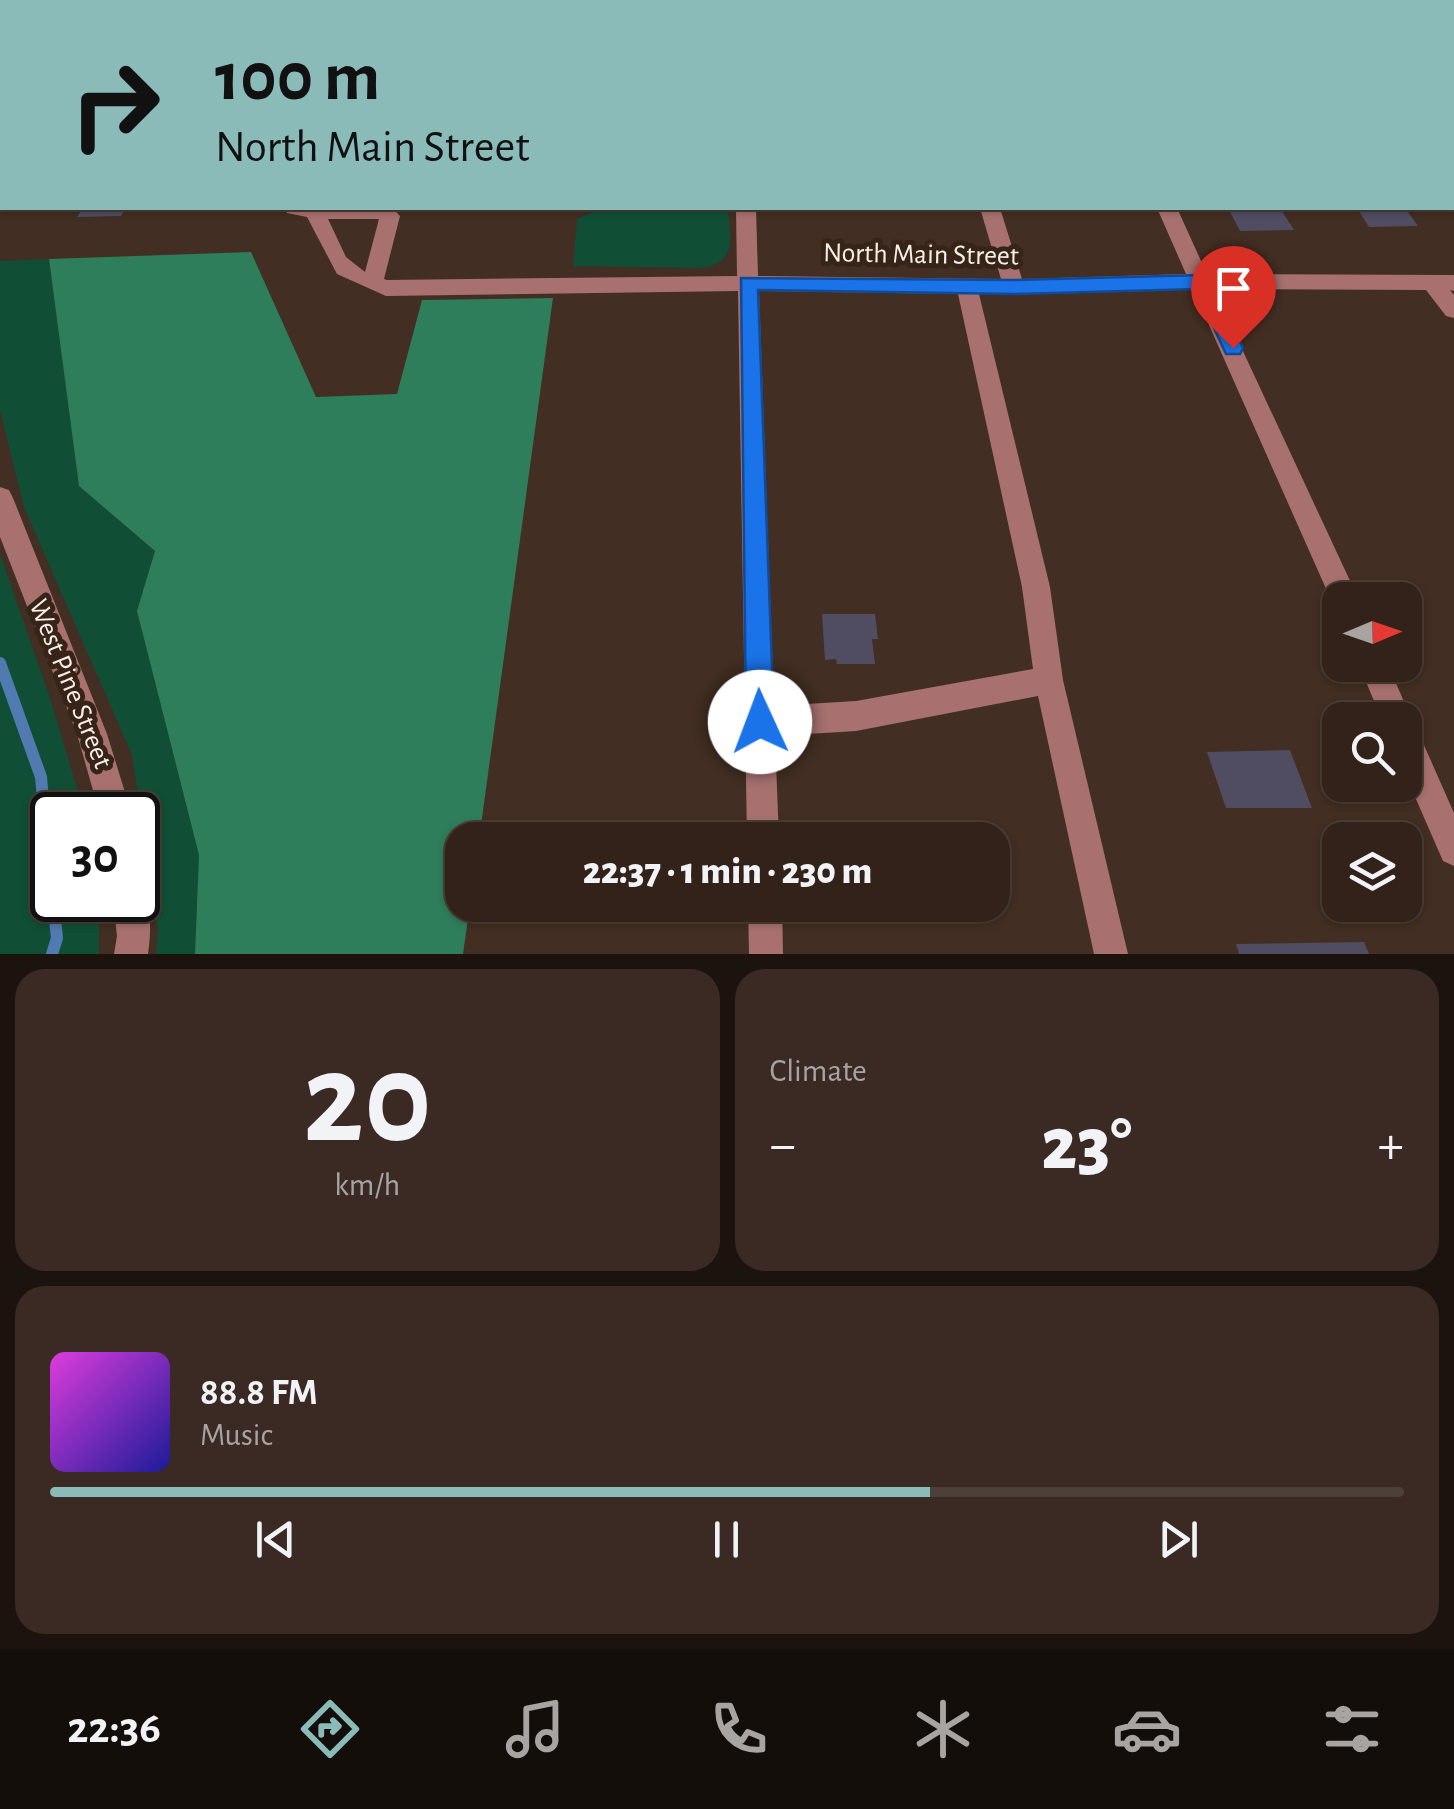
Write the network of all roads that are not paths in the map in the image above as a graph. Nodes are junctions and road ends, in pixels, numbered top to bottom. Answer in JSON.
{"nodes":[{"id":1,"x":304,"y":210,"type":"edge"},
{"id":2,"x":746,"y":210,"type":"edge"},
{"id":3,"x":991,"y":210,"type":"edge"},
{"id":4,"x":1169,"y":210,"type":"edge"},
{"id":5,"x":1202,"y":282,"type":"junction"},
{"id":6,"x":748,"y":283,"type":"junction"},
{"id":7,"x":1443,"y":283,"type":"edge"},
{"id":8,"x":379,"y":286,"type":"junction"},
{"id":9,"x":967,"y":286,"type":"junction"},
{"id":10,"x":1014,"y":287,"type":"junction"},
{"id":11,"x":1454,"y":310,"type":"edge"},
{"id":12,"x":0,"y":498,"type":"edge"},
{"id":13,"x":1337,"y":582,"type":"edge"},
{"id":14,"x":1050,"y":680,"type":"junction"},
{"id":15,"x":760,"y":722,"type":"junction"},
{"id":16,"x":1422,"y":777,"type":"edge"},
{"id":17,"x":111,"y":792,"type":"edge"},
{"id":18,"x":763,"y":822,"type":"edge"},
{"id":19,"x":1454,"y":850,"type":"edge"},
{"id":20,"x":132,"y":922,"type":"edge"},
{"id":21,"x":765,"y":922,"type":"edge"},
{"id":22,"x":131,"y":954,"type":"edge"},
{"id":23,"x":766,"y":954,"type":"edge"},
{"id":24,"x":1111,"y":954,"type":"edge"}],
"edges":[{"from":1,"to":8,"type":"street"},
{"from":1,"to":8,"type":"street"},
{"from":2,"to":6,"type":"street"},
{"from":3,"to":10,"type":"street"},
{"from":4,"to":5,"type":"street"},
{"from":5,"to":7,"type":"street","name":"North Main Street"},
{"from":5,"to":10,"type":"street","name":"North Main Street"},
{"from":5,"to":13,"type":"street"},
{"from":6,"to":8,"type":"street","name":"North Main Street"},
{"from":6,"to":9,"type":"street","name":"North Main Street"},
{"from":6,"to":15,"type":"street"},
{"from":7,"to":11,"type":"street"},
{"from":9,"to":10,"type":"street","name":"North Main Street"},
{"from":9,"to":14,"type":"street"},
{"from":12,"to":17,"type":"street","name":"West Pine Street"},
{"from":14,"to":15,"type":"street"},
{"from":14,"to":24,"type":"street"},
{"from":15,"to":18,"type":"street"},
{"from":16,"to":19,"type":"street"},
{"from":20,"to":22,"type":"street"},
{"from":21,"to":23,"type":"street"}]}
